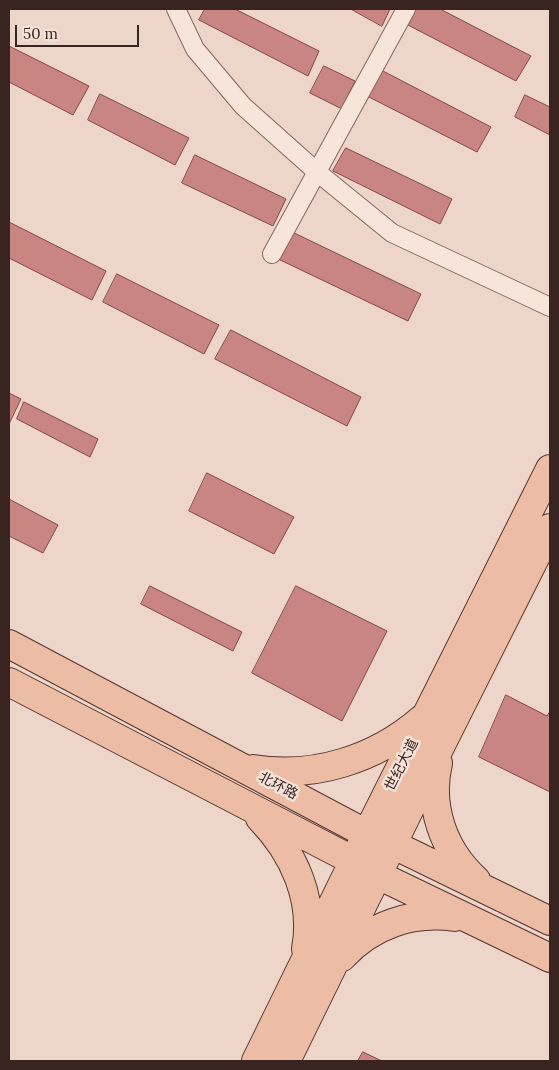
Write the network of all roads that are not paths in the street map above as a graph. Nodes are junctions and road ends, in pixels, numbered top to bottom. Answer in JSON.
{"nodes":[{"id":1,"x":176,"y":9,"type":"edge"},
{"id":2,"x":406,"y":9,"type":"edge"},
{"id":3,"x":317,"y":172,"type":"junction"},
{"id":4,"x":272,"y":254,"type":"dead end"},
{"id":5,"x":550,"y":307,"type":"edge"},
{"id":6,"x":550,"y":469,"type":"edge"},
{"id":7,"x":550,"y":528,"type":"edge"},
{"id":8,"x":9,"y":644,"type":"edge"},
{"id":9,"x":9,"y":682,"type":"edge"},
{"id":10,"x":427,"y":715,"type":"junction"},
{"id":11,"x":443,"y":741,"type":"junction"},
{"id":12,"x":241,"y":767,"type":"junction"},
{"id":13,"x":233,"y":798,"type":"junction"},
{"id":14,"x":367,"y":834,"type":"junction"},
{"id":15,"x":392,"y":844,"type":"junction"},
{"id":16,"x":354,"y":861,"type":"junction"},
{"id":17,"x":378,"y":875,"type":"junction"},
{"id":18,"x":493,"y":893,"type":"junction"},
{"id":19,"x":550,"y":921,"type":"edge"},
{"id":20,"x":474,"y":922,"type":"junction"},
{"id":21,"x":550,"y":958,"type":"edge"},
{"id":22,"x":304,"y":964,"type":"junction"},
{"id":23,"x":327,"y":978,"type":"junction"},
{"id":24,"x":256,"y":1061,"type":"edge"},
{"id":25,"x":286,"y":1061,"type":"edge"}],
"edges":[{"from":1,"to":3,"type":"street"},
{"from":2,"to":3,"type":"street"},
{"from":3,"to":4,"type":"street"},
{"from":3,"to":5,"type":"street"},
{"from":6,"to":10,"type":"main road","name":"世纪大道"},
{"from":7,"to":11,"type":"main road","name":"世纪大道"},
{"from":8,"to":12,"type":"main road","name":"北环路"},
{"from":9,"to":13,"type":"main road"},
{"from":10,"to":12,"type":"main road"},
{"from":10,"to":14,"type":"main road","name":"世纪大道"},
{"from":11,"to":15,"type":"main road","name":"世纪大道"},
{"from":11,"to":18,"type":"main road"},
{"from":12,"to":14,"type":"main road","name":"北环路"},
{"from":13,"to":16,"type":"main road"},
{"from":13,"to":22,"type":"main road"},
{"from":14,"to":15,"type":"main road","name":"北环路"},
{"from":14,"to":16,"type":"main road","name":"世纪大道"},
{"from":15,"to":17,"type":"main road","name":"世纪大道"},
{"from":15,"to":18,"type":"main road","name":"北环路"},
{"from":16,"to":17,"type":"main road"},
{"from":16,"to":22,"type":"main road","name":"世纪大道"},
{"from":17,"to":20,"type":"main road"},
{"from":17,"to":23,"type":"main road","name":"世纪大道"},
{"from":18,"to":19,"type":"main road","name":"北环路"},
{"from":20,"to":21,"type":"main road"},
{"from":20,"to":23,"type":"main road"},
{"from":22,"to":24,"type":"main road","name":"世纪大道"},
{"from":23,"to":25,"type":"main road","name":"世纪大道"}]}
